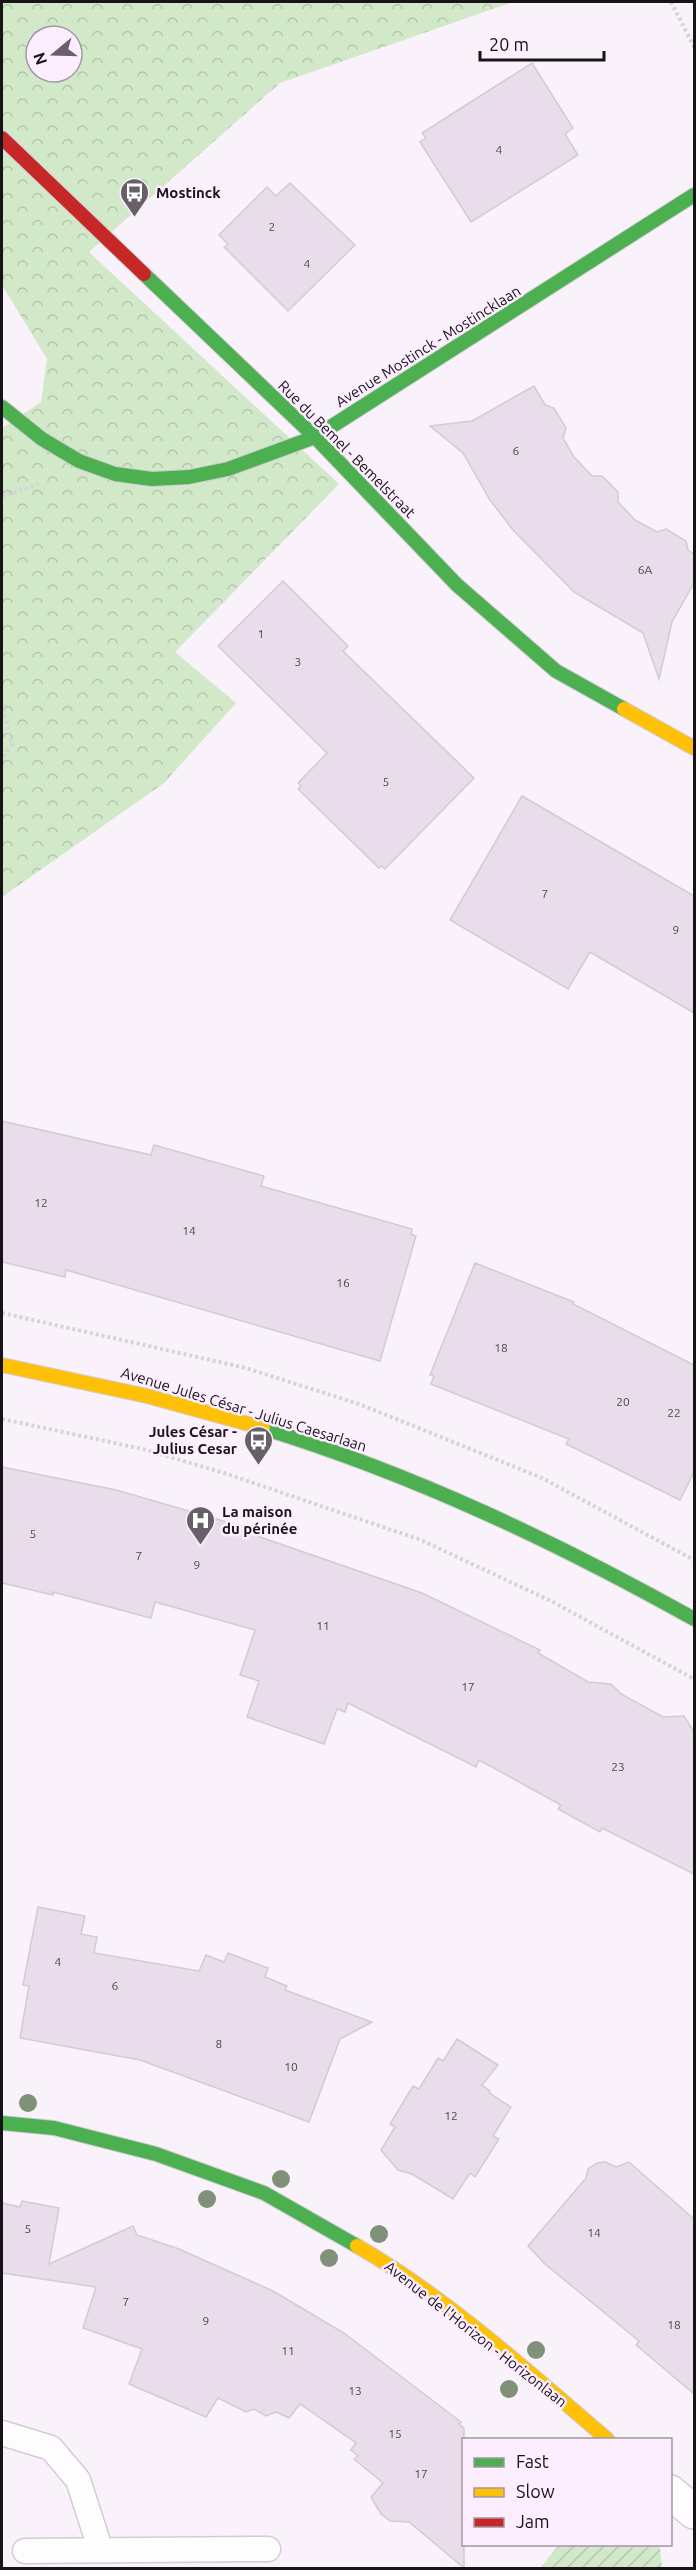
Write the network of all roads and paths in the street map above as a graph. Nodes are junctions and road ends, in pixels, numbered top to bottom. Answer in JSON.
{"nodes":[{"id":1,"x":671,"y":2,"type":"edge"},
{"id":2,"x":694,"y":47,"type":"edge"},
{"id":3,"x":2,"y":138,"type":"edge"},
{"id":4,"x":694,"y":195,"type":"edge"},
{"id":5,"x":2,"y":407,"type":"edge"},
{"id":6,"x":315,"y":437,"type":"junction"},
{"id":7,"x":2,"y":703,"type":"edge"},
{"id":8,"x":694,"y":748,"type":"edge"},
{"id":9,"x":2,"y":760,"type":"edge"},
{"id":10,"x":2,"y":1365,"type":"edge"},
{"id":11,"x":2,"y":1419,"type":"edge"},
{"id":12,"x":694,"y":1619,"type":"edge"},
{"id":13,"x":694,"y":1679,"type":"edge"},
{"id":14,"x":2,"y":2123,"type":"edge"},
{"id":15,"x":2,"y":2433,"type":"edge"},
{"id":16,"x":607,"y":2438,"type":"edge"},
{"id":17,"x":672,"y":2494,"type":"edge"},
{"id":18,"x":694,"y":2512,"type":"edge"},
{"id":19,"x":100,"y":2548,"type":"junction"},
{"id":20,"x":268,"y":2549,"type":"dead end"},
{"id":21,"x":25,"y":2551,"type":"dead end"}],
"edges":[{"from":1,"to":2,"type":"path"},
{"from":3,"to":6,"type":"street","name":"Rue du Bemel - Bemelstraat"},
{"from":4,"to":6,"type":"street","name":"Avenue Mostinck - Mostincklaan"},
{"from":5,"to":6,"type":"street","name":"Avenue Mostinck - Mostincklaan"},
{"from":6,"to":8,"type":"street","name":"Rue du Bemel - Bemelstraat"},
{"from":7,"to":9,"type":"path"},
{"from":10,"to":12,"type":"street","name":"Avenue Jules César - Julius Caesarlaan"},
{"from":11,"to":13,"type":"path"},
{"from":14,"to":16,"type":"street","name":"Avenue de l'Horizon - Horizonlaan"},
{"from":15,"to":19,"type":"lane"},
{"from":17,"to":18,"type":"street"},
{"from":19,"to":20,"type":"lane"},
{"from":19,"to":21,"type":"lane"}]}
